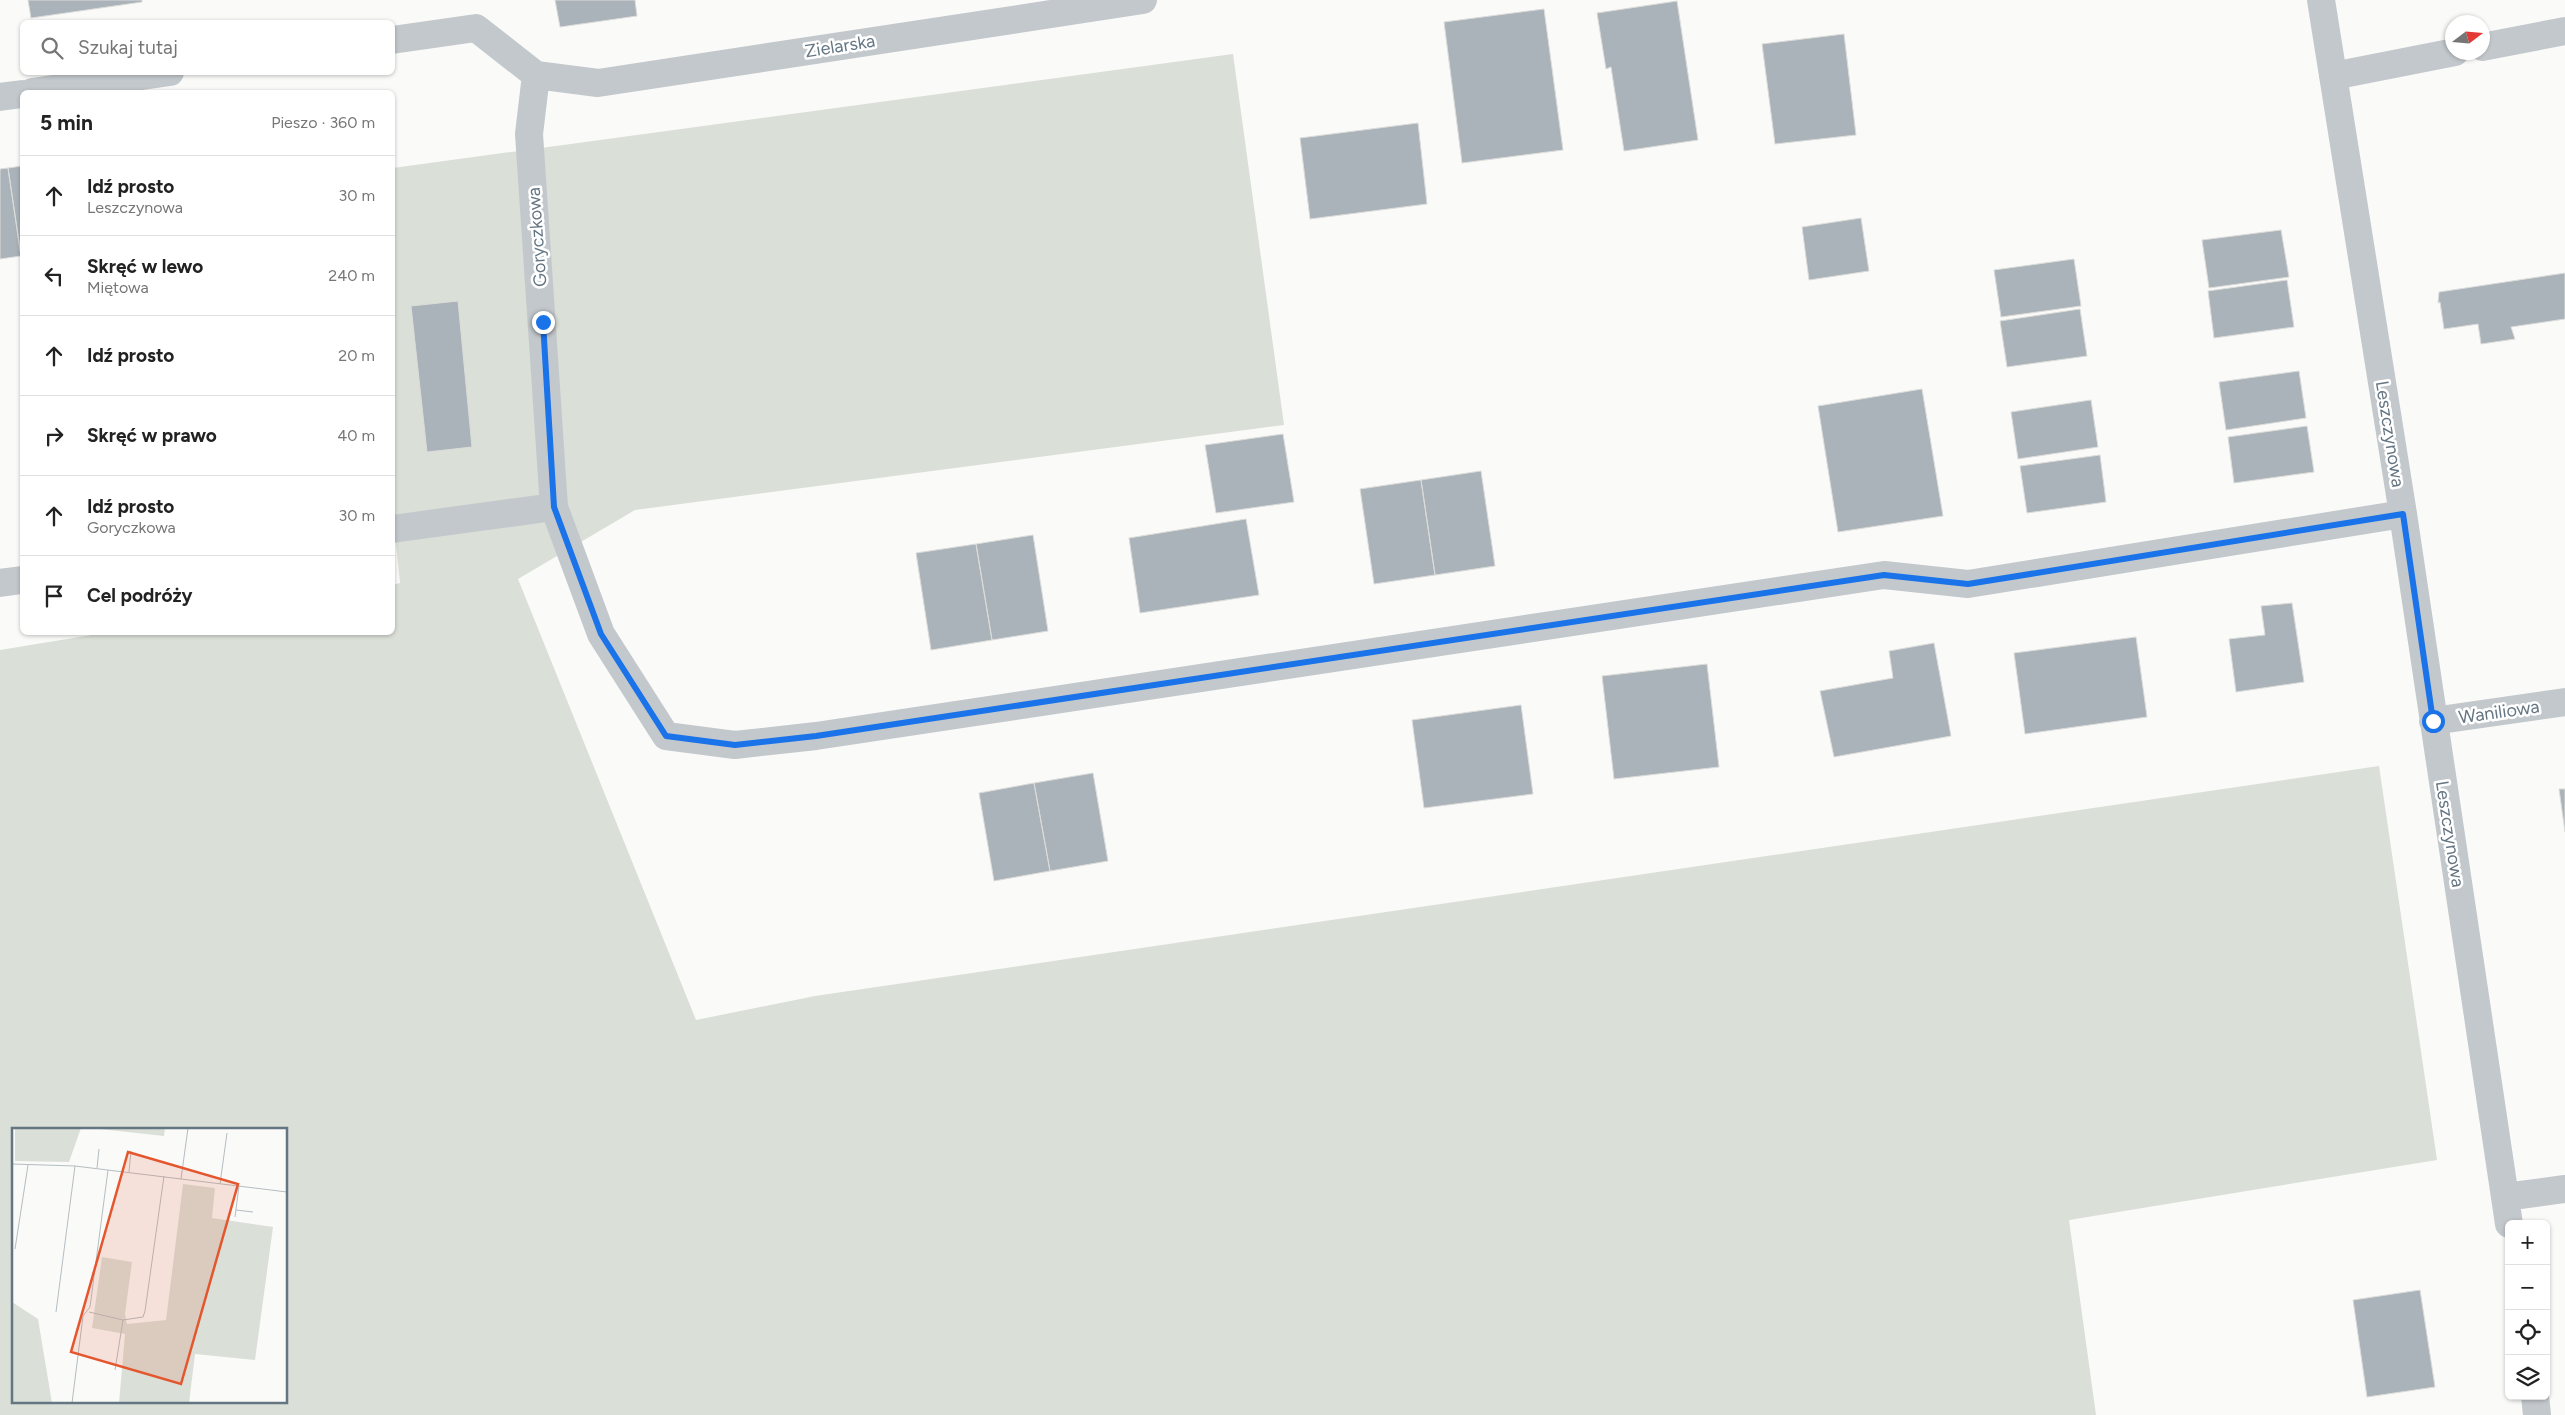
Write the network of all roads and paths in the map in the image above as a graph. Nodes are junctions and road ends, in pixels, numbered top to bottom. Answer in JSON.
{"nodes":[{"id":1,"x":1143,"y":0,"type":"edge"},
{"id":2,"x":2321,"y":0,"type":"edge"},
{"id":3,"x":2565,"y":31,"type":"edge"},
{"id":4,"x":395,"y":40,"type":"edge"},
{"id":5,"x":2490,"y":45,"type":"edge"},
{"id":6,"x":2445,"y":54,"type":"edge"},
{"id":7,"x":149,"y":75,"type":"edge"},
{"id":8,"x":536,"y":75,"type":"junction"},
{"id":9,"x":2333,"y":76,"type":"junction"},
{"id":10,"x":46,"y":90,"type":"edge"},
{"id":11,"x":20,"y":94,"type":"edge"},
{"id":12,"x":0,"y":97,"type":"edge"},
{"id":13,"x":554,"y":507,"type":"junction"},
{"id":14,"x":2403,"y":514,"type":"junction"},
{"id":15,"x":395,"y":529,"type":"edge"},
{"id":16,"x":20,"y":580,"type":"edge"},
{"id":17,"x":0,"y":583,"type":"edge"},
{"id":18,"x":2565,"y":702,"type":"edge"},
{"id":19,"x":2433,"y":721,"type":"junction"},
{"id":20,"x":2565,"y":1189,"type":"edge"},
{"id":21,"x":2505,"y":1197,"type":"junction"},
{"id":22,"x":2508,"y":1220,"type":"edge"},
{"id":23,"x":2535,"y":1400,"type":"edge"},
{"id":24,"x":2537,"y":1415,"type":"edge"}],
"edges":[{"from":1,"to":8,"type":"street","name":"Zielarska"},
{"from":2,"to":9,"type":"street","name":"Leszczynowa"},
{"from":3,"to":5,"type":"street"},
{"from":4,"to":8,"type":"street"},
{"from":6,"to":9,"type":"street"},
{"from":7,"to":10,"type":"street"},
{"from":8,"to":13,"type":"street","name":"Goryczkowa"},
{"from":9,"to":14,"type":"street","name":"Leszczynowa"},
{"from":11,"to":12,"type":"street"},
{"from":13,"to":14,"type":"street","name":"Goryczkowa"},
{"from":13,"to":15,"type":"street"},
{"from":14,"to":19,"type":"street","name":"Leszczynowa"},
{"from":16,"to":17,"type":"street"},
{"from":18,"to":19,"type":"street","name":"Waniliowa"},
{"from":19,"to":21,"type":"street","name":"Leszczynowa"},
{"from":20,"to":21,"type":"street"},
{"from":21,"to":22,"type":"street","name":"Leszczynowa"},
{"from":23,"to":24,"type":"street"}]}
